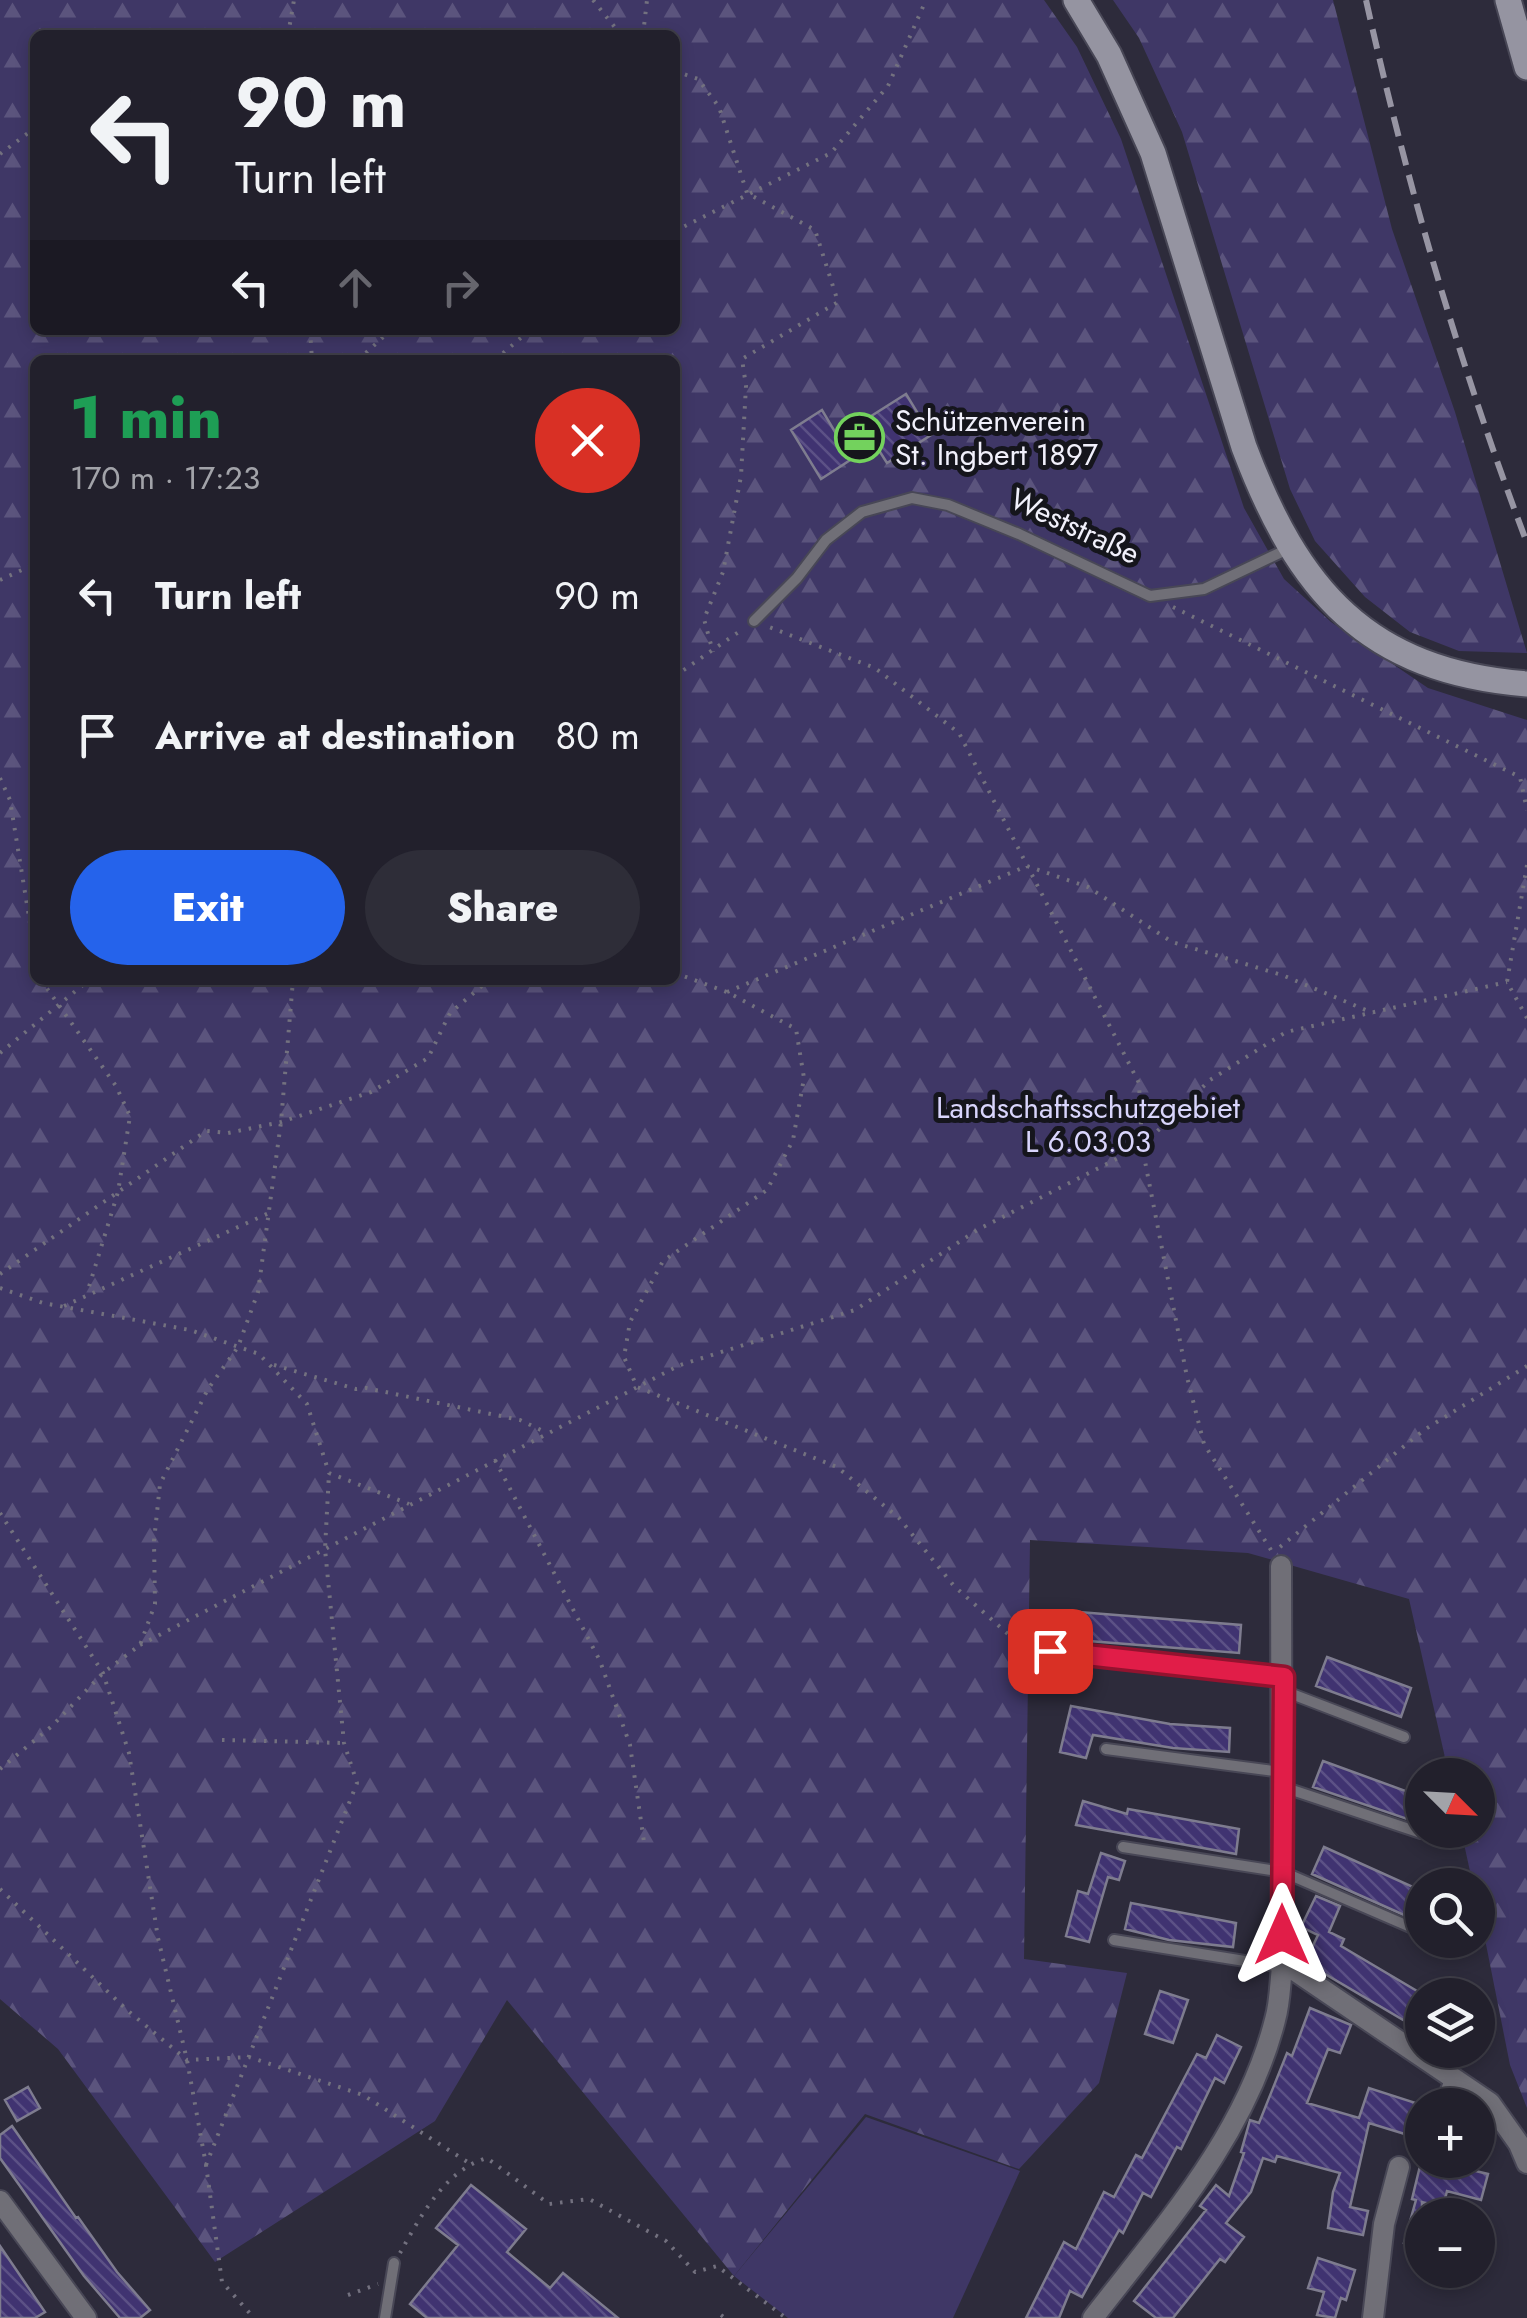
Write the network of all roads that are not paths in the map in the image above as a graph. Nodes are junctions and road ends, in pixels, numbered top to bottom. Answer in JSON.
{"nodes":[{"id":1,"x":1076,"y":0,"type":"edge"},
{"id":2,"x":1508,"y":0,"type":"edge"},
{"id":3,"x":1527,"y":67,"type":"edge"},
{"id":4,"x":1290,"y":548,"type":"junction"},
{"id":5,"x":754,"y":621,"type":"road end"},
{"id":6,"x":1527,"y":684,"type":"edge"},
{"id":7,"x":1281,"y":1566,"type":"dead end"},
{"id":8,"x":1050,"y":1651,"type":"road end"},
{"id":9,"x":1284,"y":1684,"type":"junction"},
{"id":10,"x":1404,"y":1737,"type":"dead end"},
{"id":11,"x":1106,"y":1749,"type":"dead end"},
{"id":12,"x":1283,"y":1780,"type":"junction"},
{"id":13,"x":1405,"y":1828,"type":"edge"},
{"id":14,"x":1123,"y":1847,"type":"dead end"},
{"id":15,"x":1283,"y":1872,"type":"junction"},
{"id":16,"x":1405,"y":1925,"type":"edge"},
{"id":17,"x":1114,"y":1940,"type":"dead end"},
{"id":18,"x":1282,"y":1967,"type":"junction"},
{"id":19,"x":1452,"y":2076,"type":"junction"},
{"id":20,"x":1447,"y":2088,"type":"edge"},
{"id":21,"x":1527,"y":2162,"type":"edge"},
{"id":22,"x":1399,"y":2167,"type":"dead end"},
{"id":23,"x":0,"y":2201,"type":"edge"},
{"id":24,"x":394,"y":2263,"type":"road end"},
{"id":25,"x":86,"y":2318,"type":"edge"},
{"id":26,"x":385,"y":2318,"type":"edge"},
{"id":27,"x":1093,"y":2318,"type":"edge"},
{"id":28,"x":1373,"y":2318,"type":"edge"}],
"edges":[{"from":1,"to":4,"type":"main road"},
{"from":2,"to":3,"type":"main road"},
{"from":4,"to":5,"type":"lane","name":"Weststraße"},
{"from":4,"to":6,"type":"main road"},
{"from":7,"to":9,"type":"street"},
{"from":8,"to":9,"type":"lane"},
{"from":9,"to":10,"type":"lane"},
{"from":9,"to":12,"type":"street"},
{"from":11,"to":12,"type":"lane"},
{"from":12,"to":13,"type":"lane"},
{"from":12,"to":15,"type":"street"},
{"from":14,"to":15,"type":"lane"},
{"from":15,"to":16,"type":"lane"},
{"from":15,"to":18,"type":"street"},
{"from":17,"to":18,"type":"lane"},
{"from":18,"to":19,"type":"street"},
{"from":18,"to":27,"type":"street"},
{"from":19,"to":20,"type":"lane"},
{"from":19,"to":21,"type":"street"},
{"from":22,"to":28,"type":"street"},
{"from":23,"to":25,"type":"street"},
{"from":24,"to":26,"type":"lane"}]}
